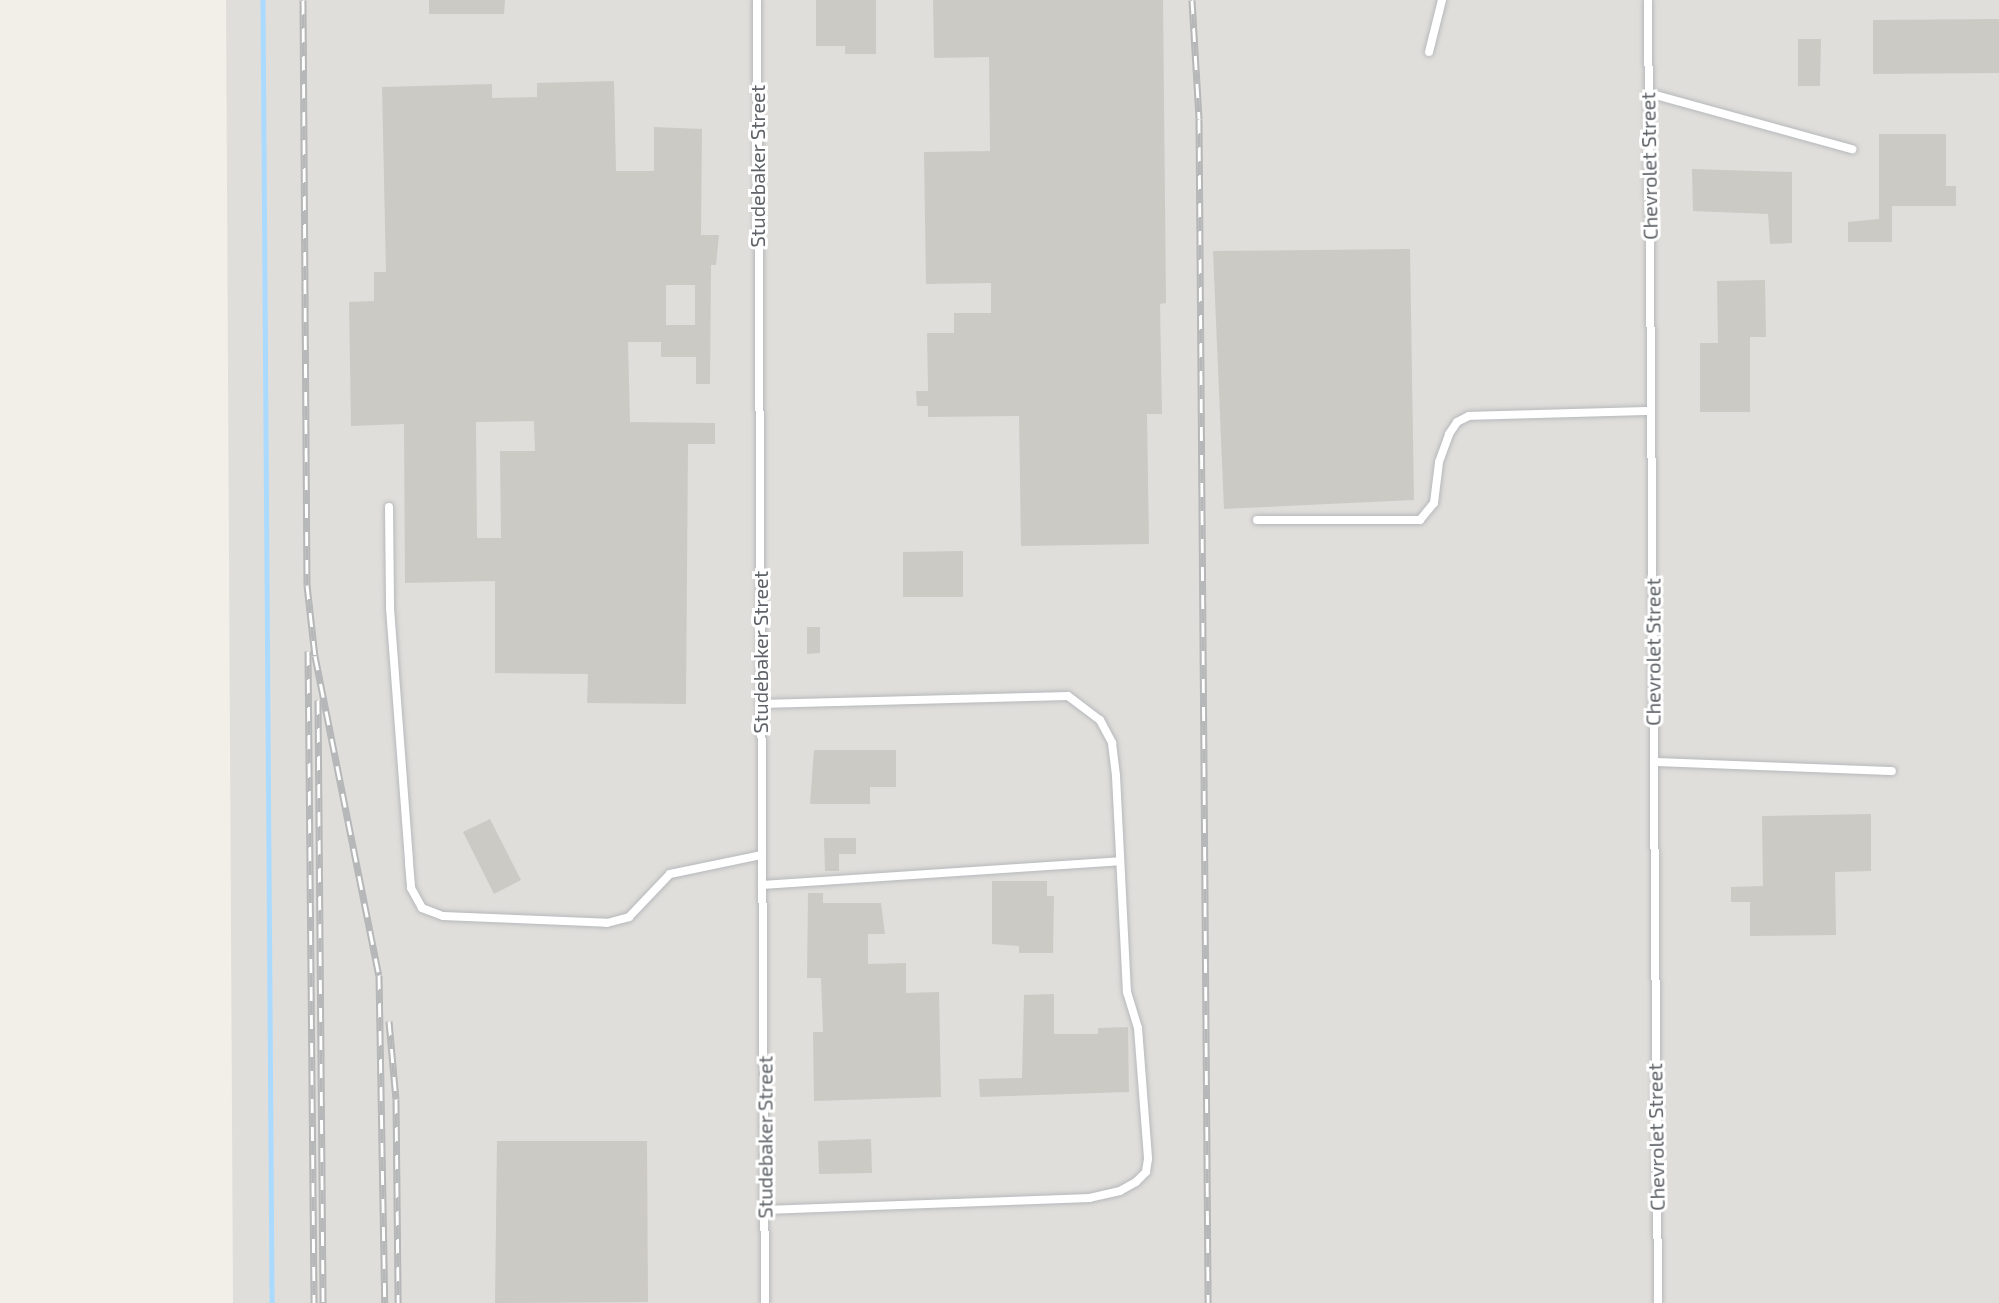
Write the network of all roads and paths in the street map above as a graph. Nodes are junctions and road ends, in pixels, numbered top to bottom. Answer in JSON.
{"nodes":[{"id":1,"x":756,"y":0,"type":"edge"},
{"id":2,"x":1442,"y":0,"type":"edge"},
{"id":3,"x":1648,"y":0,"type":"edge"},
{"id":4,"x":1429,"y":52,"type":"dead end"},
{"id":5,"x":1648,"y":93,"type":"junction"},
{"id":6,"x":1852,"y":149,"type":"dead end"},
{"id":7,"x":1651,"y":411,"type":"junction"},
{"id":8,"x":389,"y":507,"type":"dead end"},
{"id":9,"x":1257,"y":520,"type":"dead end"},
{"id":10,"x":760,"y":704,"type":"junction"},
{"id":11,"x":1654,"y":762,"type":"junction"},
{"id":12,"x":1892,"y":771,"type":"dead end"},
{"id":13,"x":762,"y":855,"type":"junction"},
{"id":14,"x":1119,"y":861,"type":"junction"},
{"id":15,"x":762,"y":885,"type":"junction"},
{"id":16,"x":765,"y":1210,"type":"junction"},
{"id":17,"x":765,"y":1303,"type":"edge"},
{"id":18,"x":1658,"y":1303,"type":"edge"}],
"edges":[{"from":1,"to":10,"type":"lane","name":"Studebaker Street"},
{"from":2,"to":4,"type":"lane"},
{"from":3,"to":5,"type":"lane","name":"Chevrolet Street"},
{"from":5,"to":6,"type":"lane"},
{"from":5,"to":7,"type":"lane","name":"Chevrolet Street"},
{"from":7,"to":9,"type":"lane"},
{"from":7,"to":11,"type":"lane","name":"Chevrolet Street"},
{"from":8,"to":13,"type":"lane"},
{"from":10,"to":13,"type":"lane","name":"Studebaker Street"},
{"from":10,"to":14,"type":"lane"},
{"from":11,"to":12,"type":"lane"},
{"from":11,"to":18,"type":"lane","name":"Chevrolet Street"},
{"from":13,"to":15,"type":"lane","name":"Studebaker Street"},
{"from":14,"to":15,"type":"lane"},
{"from":14,"to":16,"type":"lane"},
{"from":15,"to":16,"type":"lane","name":"Studebaker Street"},
{"from":16,"to":17,"type":"lane","name":"Studebaker Street"}]}
